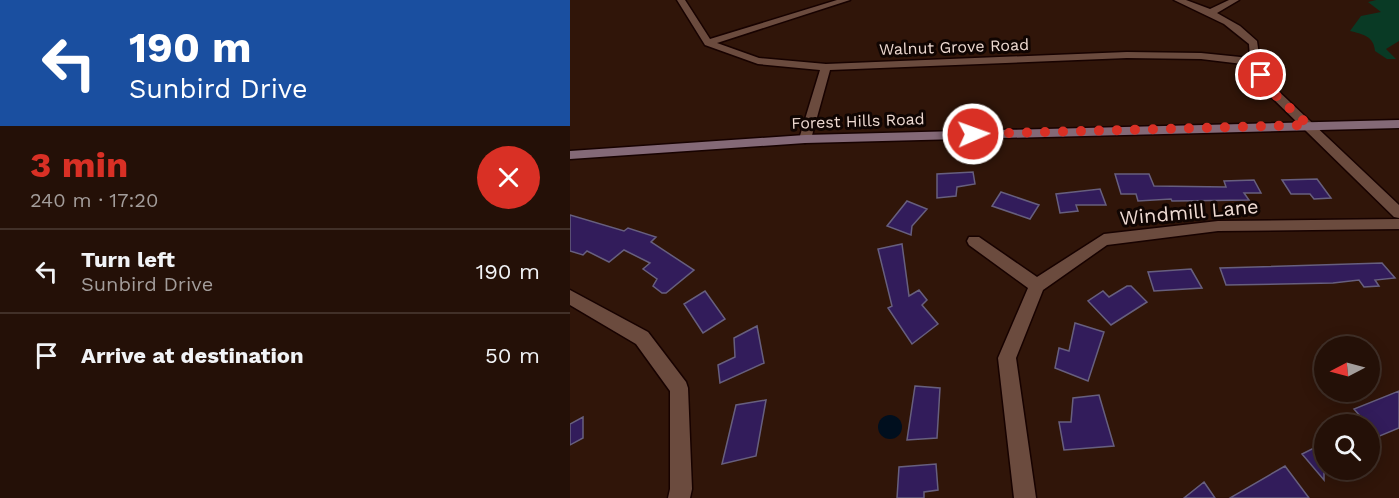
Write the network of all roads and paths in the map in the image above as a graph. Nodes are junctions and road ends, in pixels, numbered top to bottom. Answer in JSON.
{"nodes":[{"id":1,"x":681,"y":0,"type":"edge"},
{"id":2,"x":846,"y":0,"type":"edge"},
{"id":3,"x":1178,"y":0,"type":"edge"},
{"id":4,"x":1235,"y":0,"type":"edge"},
{"id":5,"x":1212,"y":12,"type":"junction"},
{"id":6,"x":708,"y":43,"type":"junction"},
{"id":7,"x":1255,"y":62,"type":"junction"},
{"id":8,"x":826,"y":67,"type":"junction"},
{"id":9,"x":1399,"y":124,"type":"edge"},
{"id":10,"x":1308,"y":125,"type":"junction"},
{"id":11,"x":805,"y":139,"type":"junction"},
{"id":12,"x":570,"y":155,"type":"edge"},
{"id":13,"x":1399,"y":213,"type":"edge"},
{"id":14,"x":1399,"y":224,"type":"edge"},
{"id":15,"x":974,"y":241,"type":"dead end"},
{"id":16,"x":1037,"y":286,"type":"junction"},
{"id":17,"x":570,"y":297,"type":"edge"},
{"id":18,"x":679,"y":498,"type":"edge"},
{"id":19,"x":1025,"y":498,"type":"edge"}],
"edges":[{"from":1,"to":6,"type":"street"},
{"from":2,"to":6,"type":"street"},
{"from":3,"to":5,"type":"street"},
{"from":4,"to":5,"type":"street"},
{"from":5,"to":7,"type":"street"},
{"from":6,"to":8,"type":"street","name":"Walnut Grove Road"},
{"from":7,"to":8,"type":"street","name":"Walnut Grove Road"},
{"from":7,"to":10,"type":"street"},
{"from":8,"to":11,"type":"street"},
{"from":9,"to":10,"type":"street","name":"Forest Hills Road"},
{"from":10,"to":11,"type":"street","name":"Forest Hills Road"},
{"from":10,"to":13,"type":"street"},
{"from":11,"to":12,"type":"street","name":"Forest Hills Road"},
{"from":14,"to":16,"type":"street","name":"Windmill Lane"},
{"from":15,"to":16,"type":"street"},
{"from":16,"to":19,"type":"street"},
{"from":17,"to":18,"type":"street"}]}
